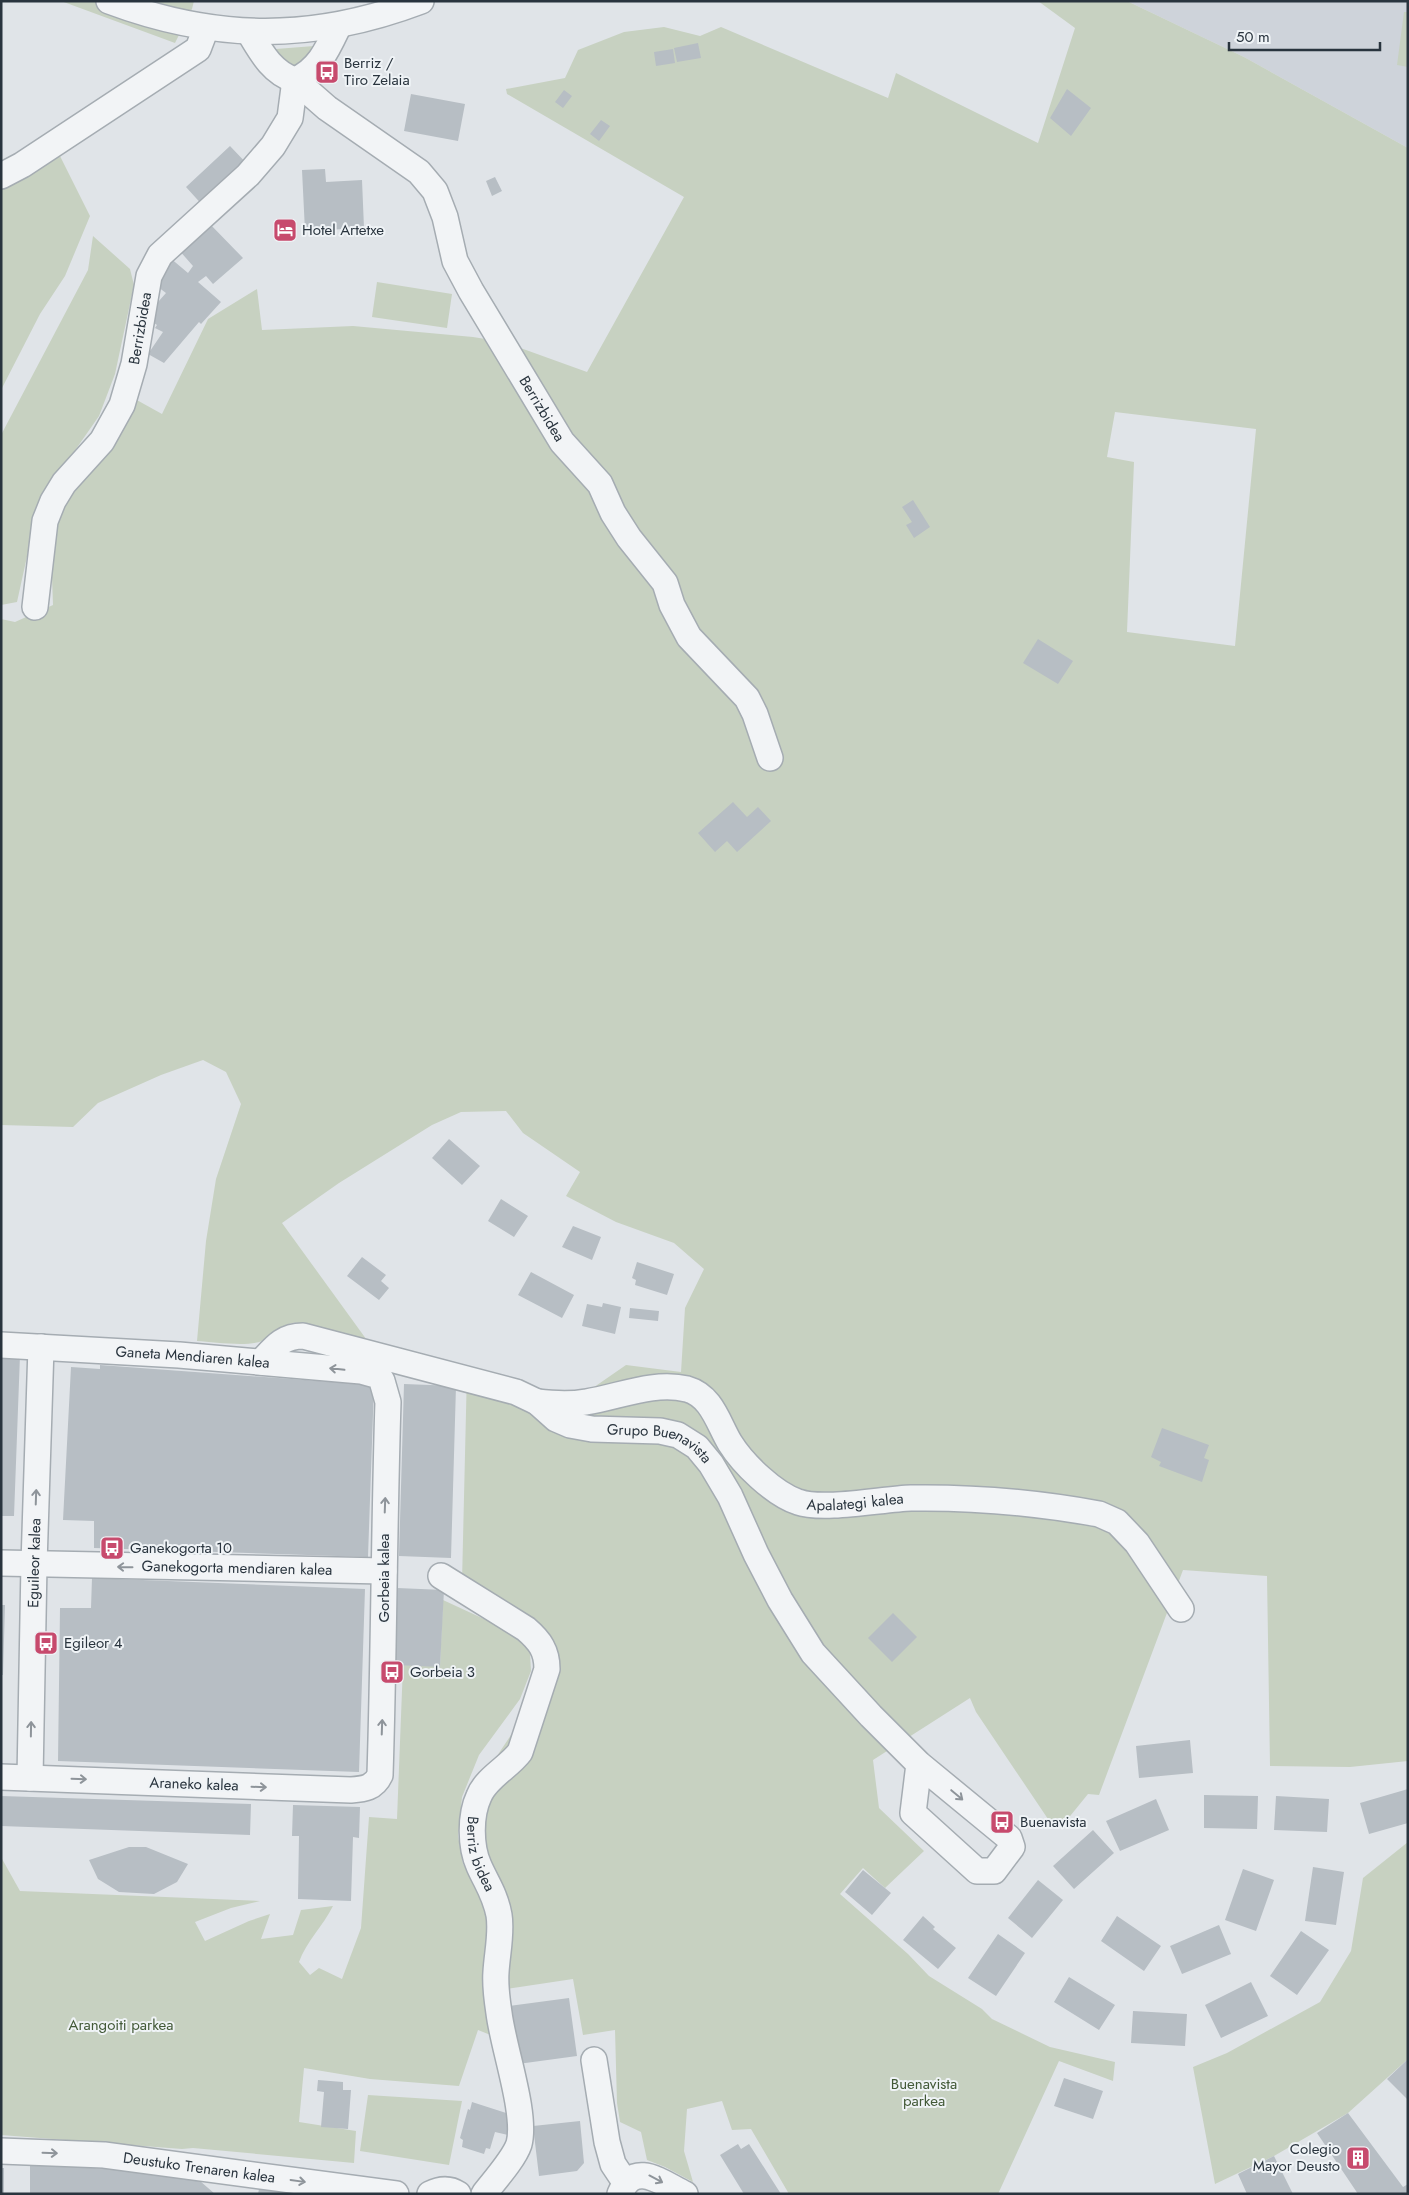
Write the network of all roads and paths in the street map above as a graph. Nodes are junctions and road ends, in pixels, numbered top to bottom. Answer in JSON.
{"nodes":[{"id":1,"x":109,"y":1,"type":"edge"},
{"id":2,"x":420,"y":1,"type":"edge"},
{"id":3,"x":393,"y":6,"type":"edge"},
{"id":4,"x":339,"y":25,"type":"junction"},
{"id":5,"x":206,"y":28,"type":"junction"},
{"id":6,"x":249,"y":32,"type":"junction"},
{"id":7,"x":295,"y":80,"type":"junction"},
{"id":8,"x":1,"y":176,"type":"edge"},
{"id":9,"x":35,"y":606,"type":"dead end"},
{"id":10,"x":770,"y":758,"type":"dead end"},
{"id":11,"x":1,"y":1345,"type":"edge"},
{"id":12,"x":41,"y":1347,"type":"junction"},
{"id":13,"x":261,"y":1362,"type":"junction"},
{"id":14,"x":382,"y":1381,"type":"joint"},
{"id":15,"x":537,"y":1402,"type":"junction"},
{"id":16,"x":1,"y":1564,"type":"edge"},
{"id":17,"x":34,"y":1564,"type":"junction"},
{"id":18,"x":384,"y":1571,"type":"junction"},
{"id":19,"x":441,"y":1576,"type":"dead end"},
{"id":20,"x":1181,"y":1609,"type":"dead end"},
{"id":21,"x":919,"y":1764,"type":"dead end"},
{"id":22,"x":380,"y":1775,"type":"joint"},
{"id":23,"x":1,"y":1777,"type":"edge"},
{"id":24,"x":30,"y":1778,"type":"junction"},
{"id":25,"x":594,"y":2060,"type":"dead end"},
{"id":26,"x":1,"y":2151,"type":"edge"},
{"id":27,"x":623,"y":2188,"type":"edge"},
{"id":28,"x":396,"y":2194,"type":"edge"},
{"id":29,"x":430,"y":2194,"type":"edge"},
{"id":30,"x":458,"y":2194,"type":"edge"},
{"id":31,"x":484,"y":2194,"type":"edge"},
{"id":32,"x":685,"y":2194,"type":"edge"}],
"edges":[{"from":1,"to":5,"type":"street"},
{"from":2,"to":3,"type":"street"},
{"from":3,"to":4,"type":"street"},
{"from":4,"to":6,"type":"street"},
{"from":4,"to":7,"type":"street"},
{"from":5,"to":6,"type":"street"},
{"from":5,"to":8,"type":"street"},
{"from":6,"to":7,"type":"street","name":"Berrizbidea"},
{"from":7,"to":9,"type":"street","name":"Berrizbidea"},
{"from":7,"to":10,"type":"street","name":"Berrizbidea"},
{"from":11,"to":12,"type":"street","name":"Ganeta Mendiaren kalea"},
{"from":12,"to":13,"type":"street","name":"Ganeta Mendiaren kalea"},
{"from":17,"to":12,"type":"street","name":"Eguileor kalea","one_way":true},
{"from":14,"to":13,"type":"street","name":"Ganeta Mendiaren kalea","one_way":true},
{"from":13,"to":15,"type":"street","name":"Grupo Buenavista"},
{"from":18,"to":14,"type":"street","name":"Gorbeia kalea","one_way":true},
{"from":15,"to":20,"type":"street","name":"Apalategi kalea"},
{"from":15,"to":21,"type":"street","name":"Grupo Buenavista"},
{"from":16,"to":17,"type":"street","name":"Ganekogorta mendiaren kalea"},
{"from":18,"to":17,"type":"street","name":"Ganekogorta mendiaren kalea","one_way":true},
{"from":24,"to":17,"type":"street","name":"Eguileor kalea","one_way":true},
{"from":22,"to":18,"type":"street","name":"Gorbeia kalea","one_way":true},
{"from":19,"to":31,"type":"street","name":"Berriz bidea"},
{"from":24,"to":22,"type":"street","name":"Araneko kalea","one_way":true},
{"from":23,"to":24,"type":"street","name":"Araneko kalea"},
{"from":25,"to":27,"type":"street"},
{"from":26,"to":28,"type":"street","name":"Deustuko Trenaren kalea","one_way":true},
{"from":27,"to":32,"type":"street","one_way":true},
{"from":29,"to":30,"type":"street"}]}
